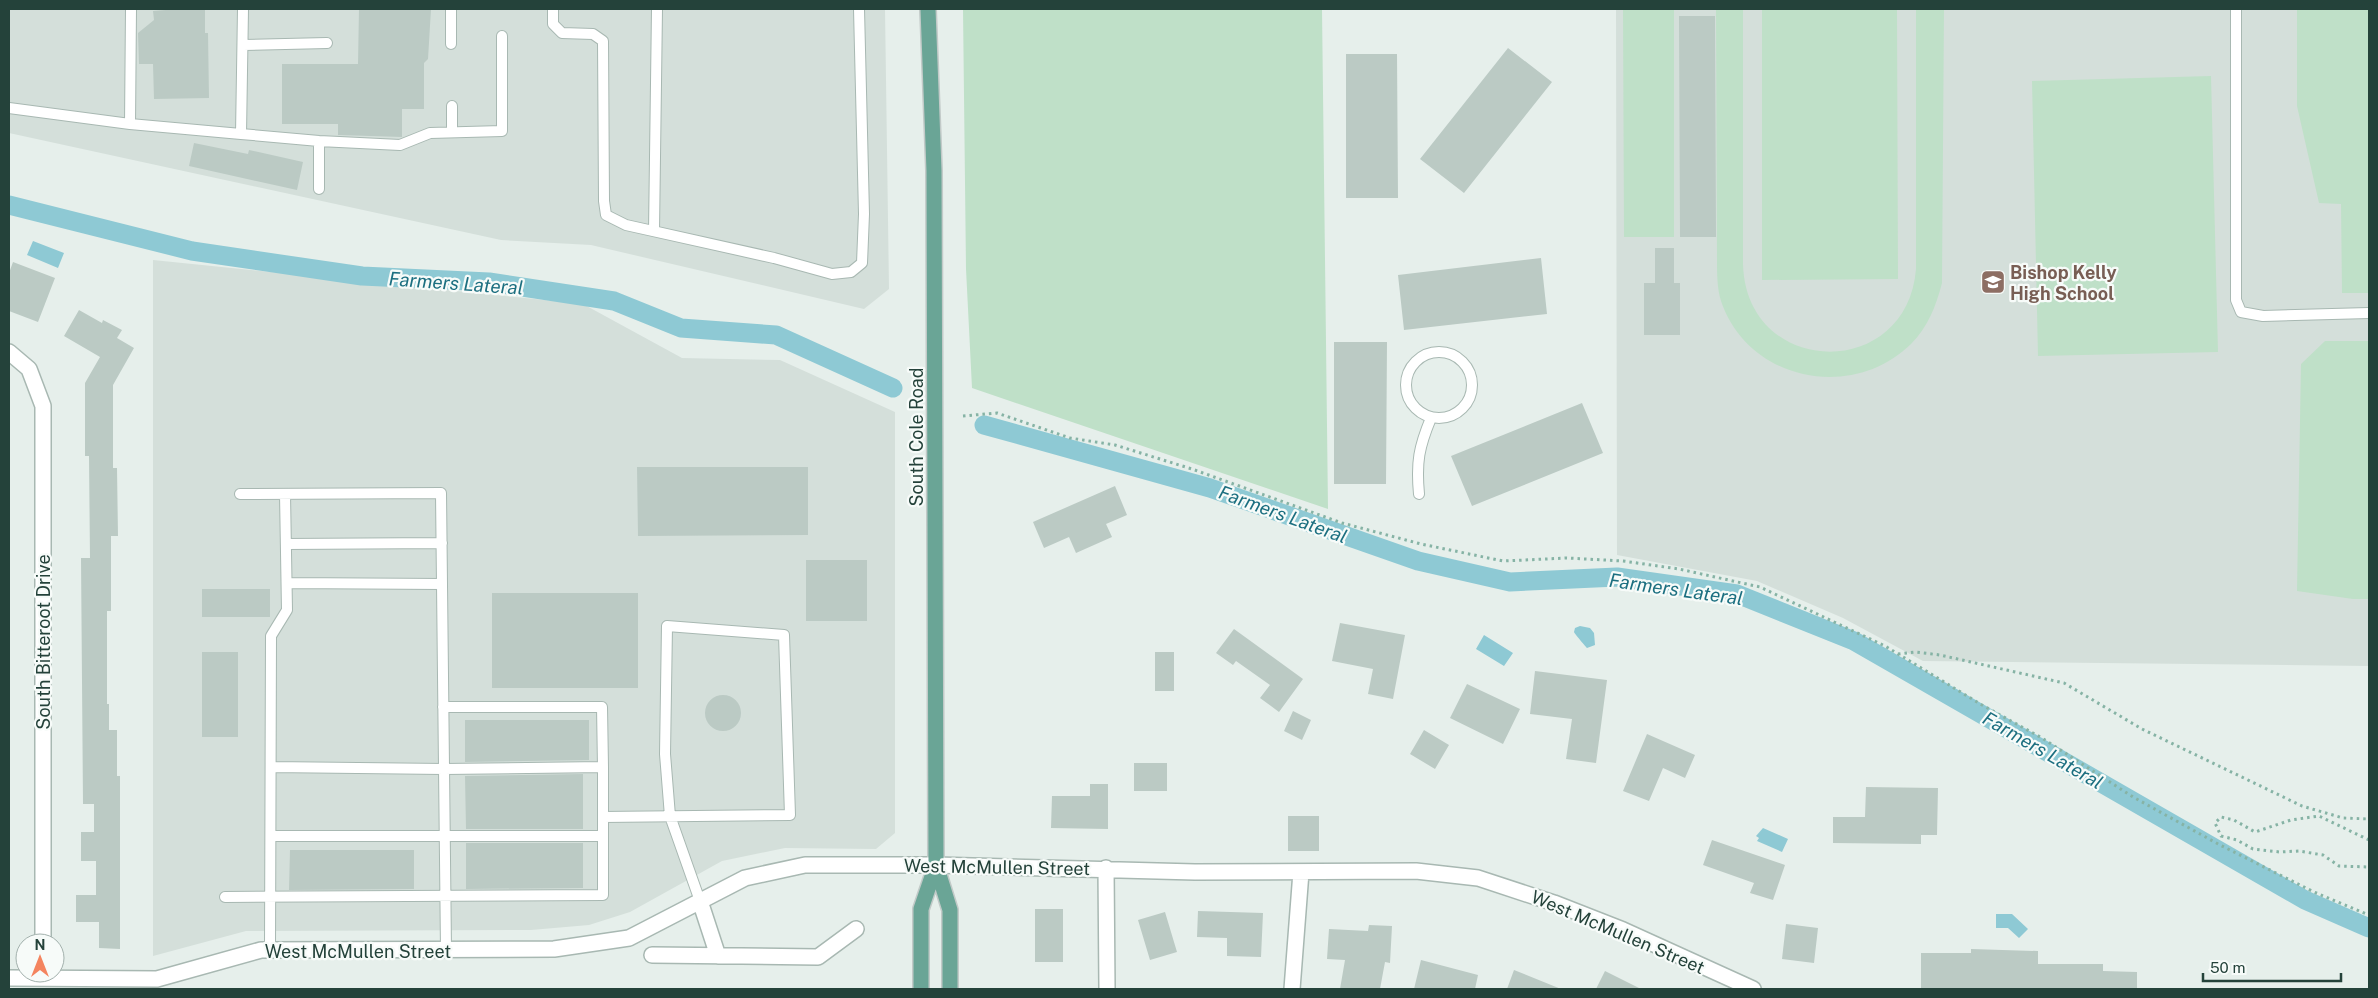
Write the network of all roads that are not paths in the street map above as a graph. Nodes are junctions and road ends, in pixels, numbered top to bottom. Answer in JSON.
{"nodes":[{"id":1,"x":131,"y":9,"type":"edge"},
{"id":2,"x":243,"y":9,"type":"edge"},
{"id":3,"x":451,"y":9,"type":"edge"},
{"id":4,"x":553,"y":9,"type":"edge"},
{"id":5,"x":657,"y":9,"type":"edge"},
{"id":6,"x":859,"y":9,"type":"edge"},
{"id":7,"x":928,"y":9,"type":"edge"},
{"id":8,"x":2236,"y":9,"type":"edge"},
{"id":9,"x":502,"y":36,"type":"dead end"},
{"id":10,"x":328,"y":43,"type":"dead end"},
{"id":11,"x":451,"y":44,"type":"dead end"},
{"id":12,"x":243,"y":45,"type":"junction"},
{"id":13,"x":452,"y":106,"type":"dead end"},
{"id":14,"x":9,"y":108,"type":"edge"},
{"id":15,"x":130,"y":124,"type":"junction"},
{"id":16,"x":452,"y":131,"type":"junction"},
{"id":17,"x":241,"y":134,"type":"junction"},
{"id":18,"x":319,"y":141,"type":"junction"},
{"id":19,"x":319,"y":189,"type":"dead end"},
{"id":20,"x":654,"y":231,"type":"junction"},
{"id":21,"x":2369,"y":313,"type":"edge"},
{"id":22,"x":9,"y":352,"type":"edge"},
{"id":23,"x":1431,"y":418,"type":"junction"},
{"id":24,"x":240,"y":494,"type":"dead end"},
{"id":25,"x":285,"y":494,"type":"junction"},
{"id":26,"x":1419,"y":494,"type":"dead end"},
{"id":27,"x":442,"y":543,"type":"junction"},
{"id":28,"x":286,"y":544,"type":"junction"},
{"id":29,"x":287,"y":583,"type":"junction"},
{"id":30,"x":442,"y":584,"type":"junction"},
{"id":31,"x":443,"y":707,"type":"junction"},
{"id":32,"x":271,"y":767,"type":"junction"},
{"id":33,"x":603,"y":767,"type":"junction"},
{"id":34,"x":444,"y":769,"type":"junction"},
{"id":35,"x":670,"y":816,"type":"junction"},
{"id":36,"x":603,"y":817,"type":"junction"},
{"id":37,"x":271,"y":836,"type":"junction"},
{"id":38,"x":444,"y":836,"type":"junction"},
{"id":39,"x":604,"y":836,"type":"junction"},
{"id":40,"x":936,"y":865,"type":"junction"},
{"id":41,"x":1106,"y":868,"type":"junction"},
{"id":42,"x":1301,"y":872,"type":"junction"},
{"id":43,"x":225,"y":897,"type":"dead end"},
{"id":44,"x":270,"y":897,"type":"junction"},
{"id":45,"x":445,"y":897,"type":"junction"},
{"id":46,"x":700,"y":901,"type":"junction"},
{"id":47,"x":856,"y":929,"type":"dead end"},
{"id":48,"x":43,"y":933,"type":"edge"},
{"id":49,"x":270,"y":950,"type":"junction"},
{"id":50,"x":446,"y":950,"type":"junction"},
{"id":51,"x":652,"y":955,"type":"dead end"},
{"id":52,"x":718,"y":956,"type":"junction"},
{"id":53,"x":65,"y":977,"type":"edge"},
{"id":54,"x":921,"y":989,"type":"edge"},
{"id":55,"x":950,"y":989,"type":"edge"},
{"id":56,"x":1107,"y":989,"type":"edge"},
{"id":57,"x":1292,"y":989,"type":"edge"},
{"id":58,"x":1753,"y":989,"type":"edge"}],
"edges":[{"from":1,"to":15,"type":"lane"},
{"from":2,"to":12,"type":"lane"},
{"from":3,"to":11,"type":"lane"},
{"from":4,"to":20,"type":"lane"},
{"from":5,"to":20,"type":"lane"},
{"from":6,"to":20,"type":"lane"},
{"from":7,"to":40,"type":"main road","name":"South Cole Road"},
{"from":8,"to":21,"type":"lane"},
{"from":9,"to":16,"type":"lane"},
{"from":10,"to":12,"type":"lane"},
{"from":12,"to":17,"type":"lane"},
{"from":13,"to":16,"type":"lane"},
{"from":14,"to":15,"type":"lane"},
{"from":15,"to":17,"type":"lane"},
{"from":16,"to":18,"type":"lane"},
{"from":17,"to":18,"type":"lane"},
{"from":18,"to":19,"type":"lane"},
{"from":22,"to":48,"type":"street","name":"South Bitteroot Drive"},
{"from":23,"to":23,"type":"lane"},
{"from":23,"to":26,"type":"lane"},
{"from":24,"to":25,"type":"lane"},
{"from":25,"to":27,"type":"lane"},
{"from":25,"to":28,"type":"lane"},
{"from":27,"to":28,"type":"lane"},
{"from":27,"to":30,"type":"lane"},
{"from":28,"to":29,"type":"lane"},
{"from":29,"to":30,"type":"lane"},
{"from":29,"to":32,"type":"lane"},
{"from":30,"to":31,"type":"lane"},
{"from":31,"to":33,"type":"lane"},
{"from":31,"to":34,"type":"lane"},
{"from":32,"to":34,"type":"lane"},
{"from":32,"to":37,"type":"lane"},
{"from":33,"to":34,"type":"lane"},
{"from":33,"to":36,"type":"lane"},
{"from":34,"to":38,"type":"lane"},
{"from":35,"to":35,"type":"lane"},
{"from":35,"to":36,"type":"lane"},
{"from":35,"to":46,"type":"lane"},
{"from":36,"to":39,"type":"lane"},
{"from":37,"to":38,"type":"lane"},
{"from":37,"to":44,"type":"lane"},
{"from":38,"to":39,"type":"lane"},
{"from":38,"to":45,"type":"lane"},
{"from":39,"to":45,"type":"lane"},
{"from":40,"to":41,"type":"street","name":"West McMullen Street"},
{"from":40,"to":46,"type":"street","name":"West McMullen Street"},
{"from":40,"to":54,"type":"main road","name":"South Cole Road"},
{"from":40,"to":55,"type":"main road","name":"South Cole Road"},
{"from":41,"to":42,"type":"street","name":"West McMullen Street"},
{"from":41,"to":56,"type":"street"},
{"from":42,"to":57,"type":"street"},
{"from":42,"to":58,"type":"street","name":"West McMullen Street"},
{"from":43,"to":44,"type":"lane"},
{"from":44,"to":45,"type":"lane"},
{"from":44,"to":49,"type":"lane"},
{"from":45,"to":50,"type":"lane"},
{"from":46,"to":50,"type":"street","name":"West McMullen Street"},
{"from":46,"to":52,"type":"street"},
{"from":47,"to":52,"type":"street"},
{"from":49,"to":50,"type":"street","name":"West McMullen Street"},
{"from":49,"to":53,"type":"street","name":"West McMullen Street"},
{"from":51,"to":52,"type":"street"}]}
